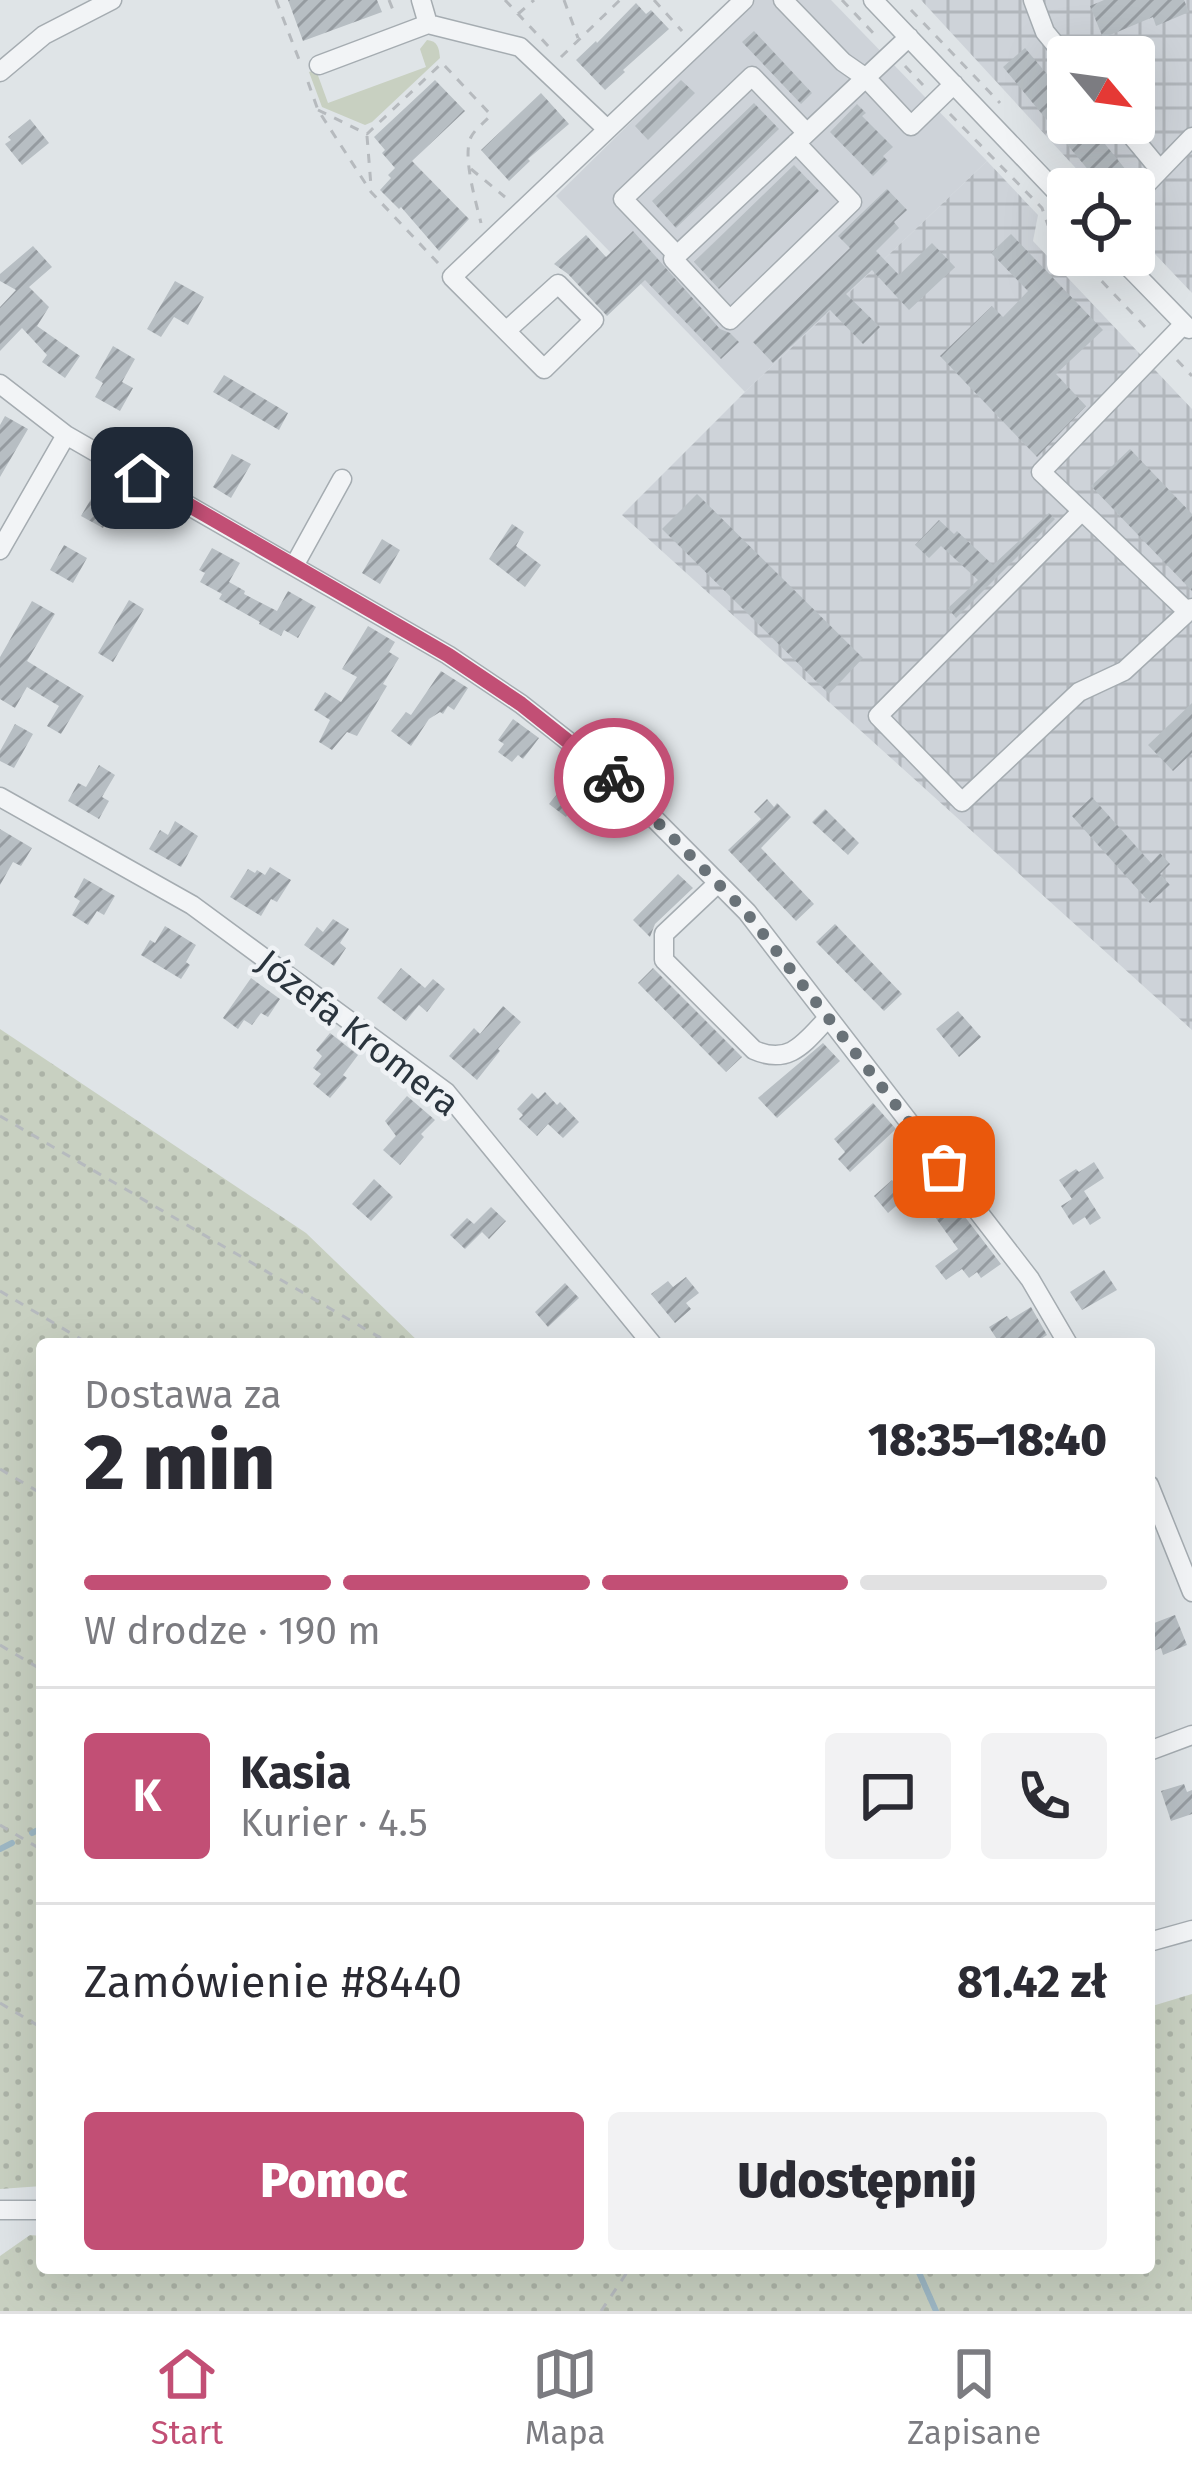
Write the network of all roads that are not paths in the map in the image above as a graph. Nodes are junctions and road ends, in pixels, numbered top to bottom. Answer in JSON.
{"nodes":[{"id":1,"x":112,"y":0,"type":"edge"},
{"id":2,"x":421,"y":0,"type":"edge"},
{"id":3,"x":744,"y":0,"type":"edge"},
{"id":4,"x":783,"y":0,"type":"edge"},
{"id":5,"x":873,"y":0,"type":"edge"},
{"id":6,"x":1033,"y":0,"type":"edge"},
{"id":7,"x":428,"y":24,"type":"junction"},
{"id":8,"x":1048,"y":36,"type":"edge"},
{"id":9,"x":909,"y":37,"type":"junction"},
{"id":10,"x":319,"y":64,"type":"dead end"},
{"id":11,"x":0,"y":72,"type":"edge"},
{"id":12,"x":866,"y":77,"type":"junction"},
{"id":13,"x":954,"y":84,"type":"junction"},
{"id":14,"x":607,"y":129,"type":"junction"},
{"id":15,"x":1192,"y":137,"type":"edge"},
{"id":16,"x":802,"y":138,"type":"junction"},
{"id":17,"x":1138,"y":144,"type":"edge"},
{"id":18,"x":1160,"y":170,"type":"junction"},
{"id":19,"x":1155,"y":175,"type":"edge"},
{"id":20,"x":1047,"y":182,"type":"edge"},
{"id":21,"x":677,"y":255,"type":"junction"},
{"id":22,"x":1137,"y":276,"type":"edge"},
{"id":23,"x":1188,"y":328,"type":"edge"},
{"id":24,"x":506,"y":331,"type":"junction"},
{"id":25,"x":0,"y":384,"type":"edge"},
{"id":26,"x":65,"y":435,"type":"junction"},
{"id":27,"x":341,"y":479,"type":"dead end"},
{"id":28,"x":1082,"y":511,"type":"junction"},
{"id":29,"x":0,"y":550,"type":"edge"},
{"id":30,"x":294,"y":566,"type":"junction"},
{"id":31,"x":1190,"y":610,"type":"edge"},
{"id":32,"x":0,"y":797,"type":"edge"},
{"id":33,"x":718,"y":883,"type":"junction"},
{"id":34,"x":828,"y":1018,"type":"junction"},
{"id":35,"x":647,"y":1338,"type":"edge"},
{"id":36,"x":1064,"y":1338,"type":"edge"},
{"id":37,"x":1155,"y":1500,"type":"edge"},
{"id":38,"x":1192,"y":1592,"type":"edge"},
{"id":39,"x":1192,"y":1735,"type":"edge"},
{"id":40,"x":1155,"y":1749,"type":"edge"},
{"id":41,"x":1192,"y":1930,"type":"edge"},
{"id":42,"x":1155,"y":1940,"type":"edge"},
{"id":43,"x":0,"y":2210,"type":"edge"},
{"id":44,"x":36,"y":2210,"type":"edge"}],
"edges":[{"from":1,"to":11,"type":"street"},
{"from":2,"to":7,"type":"street"},
{"from":3,"to":14,"type":"street"},
{"from":4,"to":12,"type":"street"},
{"from":5,"to":9,"type":"street"},
{"from":6,"to":8,"type":"street"},
{"from":7,"to":10,"type":"street"},
{"from":7,"to":14,"type":"street"},
{"from":9,"to":12,"type":"street"},
{"from":9,"to":13,"type":"street"},
{"from":12,"to":13,"type":"street"},
{"from":12,"to":16,"type":"street"},
{"from":13,"to":20,"type":"street"},
{"from":14,"to":24,"type":"street"},
{"from":15,"to":18,"type":"street"},
{"from":16,"to":21,"type":"street"},
{"from":16,"to":21,"type":"street"},
{"from":16,"to":21,"type":"street"},
{"from":17,"to":18,"type":"street"},
{"from":18,"to":19,"type":"street"},
{"from":22,"to":23,"type":"street"},
{"from":23,"to":28,"type":"street"},
{"from":24,"to":24,"type":"street"},
{"from":25,"to":26,"type":"street"},
{"from":26,"to":29,"type":"street"},
{"from":26,"to":30,"type":"street"},
{"from":27,"to":30,"type":"street"},
{"from":28,"to":31,"type":"street"},
{"from":28,"to":31,"type":"street"},
{"from":30,"to":33,"type":"street"},
{"from":32,"to":35,"type":"street","name":"Józefa Kromera"},
{"from":33,"to":34,"type":"street"},
{"from":33,"to":34,"type":"street"},
{"from":34,"to":36,"type":"street"},
{"from":37,"to":38,"type":"street"},
{"from":39,"to":40,"type":"street"},
{"from":41,"to":42,"type":"street"},
{"from":43,"to":44,"type":"street"}]}
